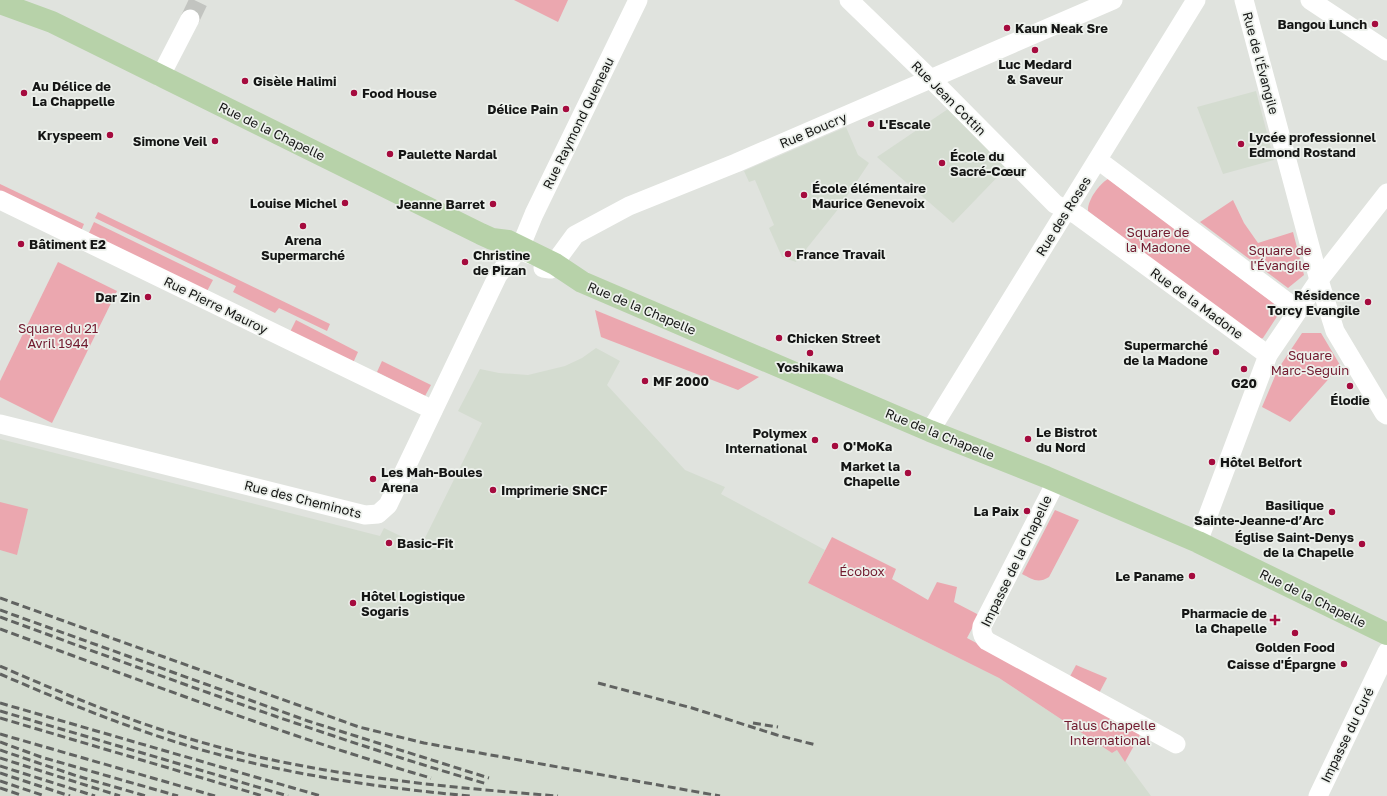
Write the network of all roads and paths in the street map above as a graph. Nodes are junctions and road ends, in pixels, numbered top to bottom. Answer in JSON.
{"nodes":[{"id":1,"x":32,"y":0,"type":"edge"},
{"id":2,"x":638,"y":0,"type":"edge"},
{"id":3,"x":849,"y":0,"type":"edge"},
{"id":4,"x":1112,"y":0,"type":"edge"},
{"id":5,"x":1196,"y":0,"type":"edge"},
{"id":6,"x":1244,"y":0,"type":"edge"},
{"id":7,"x":1310,"y":0,"type":"edge"},
{"id":8,"x":0,"y":3,"type":"edge"},
{"id":9,"x":190,"y":19,"type":"tunnel mouth"},
{"id":10,"x":52,"y":22,"type":"junction"},
{"id":11,"x":1387,"y":51,"type":"edge"},
{"id":12,"x":160,"y":77,"type":"junction"},
{"id":13,"x":931,"y":79,"type":"junction"},
{"id":14,"x":1098,"y":160,"type":"junction"},
{"id":15,"x":1387,"y":193,"type":"edge"},
{"id":16,"x":0,"y":200,"type":"edge"},
{"id":17,"x":1067,"y":210,"type":"junction"},
{"id":18,"x":534,"y":262,"type":"junction"},
{"id":19,"x":1319,"y":280,"type":"junction"},
{"id":20,"x":1298,"y":310,"type":"junction"},
{"id":21,"x":1268,"y":355,"type":"junction"},
{"id":22,"x":433,"y":410,"type":"junction"},
{"id":23,"x":1387,"y":415,"type":"edge"},
{"id":24,"x":0,"y":424,"type":"edge"},
{"id":25,"x":930,"y":431,"type":"junction"},
{"id":26,"x":1056,"y":482,"type":"junction"},
{"id":27,"x":1198,"y":542,"type":"junction"},
{"id":28,"x":1387,"y":634,"type":"edge"},
{"id":29,"x":1387,"y":652,"type":"edge"},
{"id":30,"x":1176,"y":744,"type":"dead end"},
{"id":31,"x":1318,"y":796,"type":"edge"}],
"edges":[{"from":1,"to":10,"type":"main road","name":"Rue de la Chapelle"},
{"from":2,"to":18,"type":"street","name":"Rue Raymond Queneau"},
{"from":3,"to":13,"type":"street","name":"Rue Jean Cottin"},
{"from":4,"to":13,"type":"street","name":"Rue Boucry"},
{"from":5,"to":14,"type":"street","name":"Rue des Roses"},
{"from":6,"to":19,"type":"street","name":"Rue de l'Évangile"},
{"from":7,"to":11,"type":"street"},
{"from":8,"to":10,"type":"main road","name":"Rue de la Chapelle"},
{"from":9,"to":12,"type":"street"},
{"from":10,"to":12,"type":"main road","name":"Rue de la Chapelle"},
{"from":12,"to":18,"type":"main road","name":"Rue de la Chapelle"},
{"from":13,"to":17,"type":"street","name":"Rue Jean Cottin"},
{"from":13,"to":18,"type":"street","name":"Rue Boucry"},
{"from":14,"to":17,"type":"street","name":"Rue des Roses"},
{"from":14,"to":20,"type":"street"},
{"from":15,"to":19,"type":"street"},
{"from":16,"to":22,"type":"street","name":"Rue Pierre Mauroy"},
{"from":17,"to":21,"type":"street","name":"Rue de la Madone"},
{"from":17,"to":25,"type":"street","name":"Rue des Roses"},
{"from":18,"to":22,"type":"street","name":"Rue des Cheminots"},
{"from":18,"to":25,"type":"main road","name":"Rue de la Chapelle"},
{"from":19,"to":20,"type":"street"},
{"from":19,"to":23,"type":"street","name":"Rue de l'Évangile"},
{"from":20,"to":21,"type":"street"},
{"from":21,"to":27,"type":"street"},
{"from":22,"to":24,"type":"street","name":"Rue des Cheminots"},
{"from":25,"to":26,"type":"main road","name":"Rue de la Chapelle"},
{"from":26,"to":27,"type":"main road","name":"Rue de la Chapelle"},
{"from":26,"to":30,"type":"street","name":"Impasse de la Chapelle"},
{"from":27,"to":28,"type":"main road","name":"Rue de la Chapelle"},
{"from":29,"to":31,"type":"street","name":"Impasse du Curé"}]}
